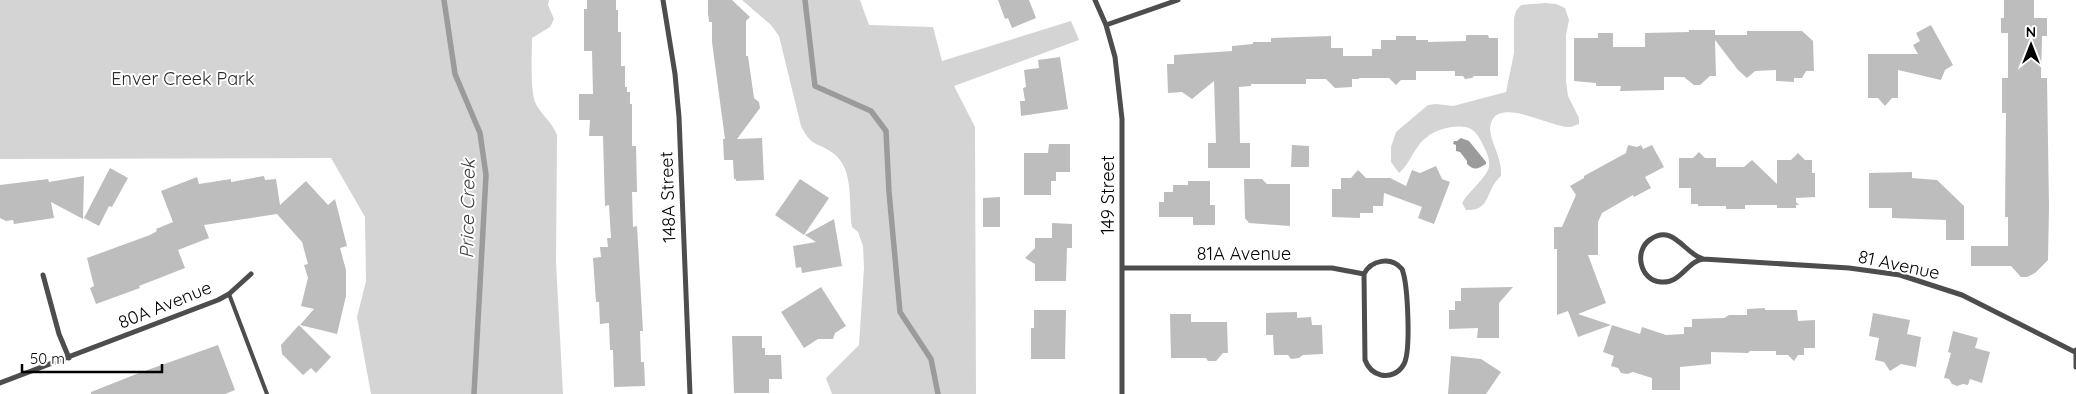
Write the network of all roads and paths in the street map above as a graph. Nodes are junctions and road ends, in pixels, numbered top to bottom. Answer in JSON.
{"nodes":[{"id":1,"x":663,"y":0,"type":"edge"},
{"id":2,"x":1095,"y":0,"type":"edge"},
{"id":3,"x":1178,"y":0,"type":"edge"},
{"id":4,"x":1106,"y":25,"type":"junction"},
{"id":5,"x":1704,"y":259,"type":"junction"},
{"id":6,"x":1123,"y":268,"type":"junction"},
{"id":7,"x":251,"y":274,"type":"dead end"},
{"id":8,"x":1364,"y":274,"type":"junction"},
{"id":9,"x":43,"y":275,"type":"dead end"},
{"id":10,"x":229,"y":294,"type":"junction"},
{"id":11,"x":2076,"y":350,"type":"edge"},
{"id":12,"x":69,"y":358,"type":"junction"},
{"id":13,"x":2076,"y":368,"type":"edge"},
{"id":14,"x":0,"y":383,"type":"edge"},
{"id":15,"x":267,"y":394,"type":"edge"},
{"id":16,"x":690,"y":394,"type":"edge"},
{"id":17,"x":1122,"y":394,"type":"edge"}],
"edges":[{"from":1,"to":16,"type":"street","name":"148A Street"},
{"from":2,"to":4,"type":"street","name":"149 Street"},
{"from":3,"to":4,"type":"street"},
{"from":4,"to":6,"type":"street","name":"149 Street"},
{"from":5,"to":5,"type":"street","name":"81 Avenue"},
{"from":5,"to":11,"type":"street","name":"81 Avenue"},
{"from":6,"to":8,"type":"street","name":"81A Avenue"},
{"from":6,"to":17,"type":"street","name":"149 Street"},
{"from":7,"to":10,"type":"street","name":"80A Avenue"},
{"from":8,"to":8,"type":"street"},
{"from":9,"to":12,"type":"street"},
{"from":10,"to":12,"type":"street","name":"80A Avenue"},
{"from":10,"to":15,"type":"lane"},
{"from":11,"to":13,"type":"street"},
{"from":12,"to":14,"type":"street","name":"80A Avenue"}]}
